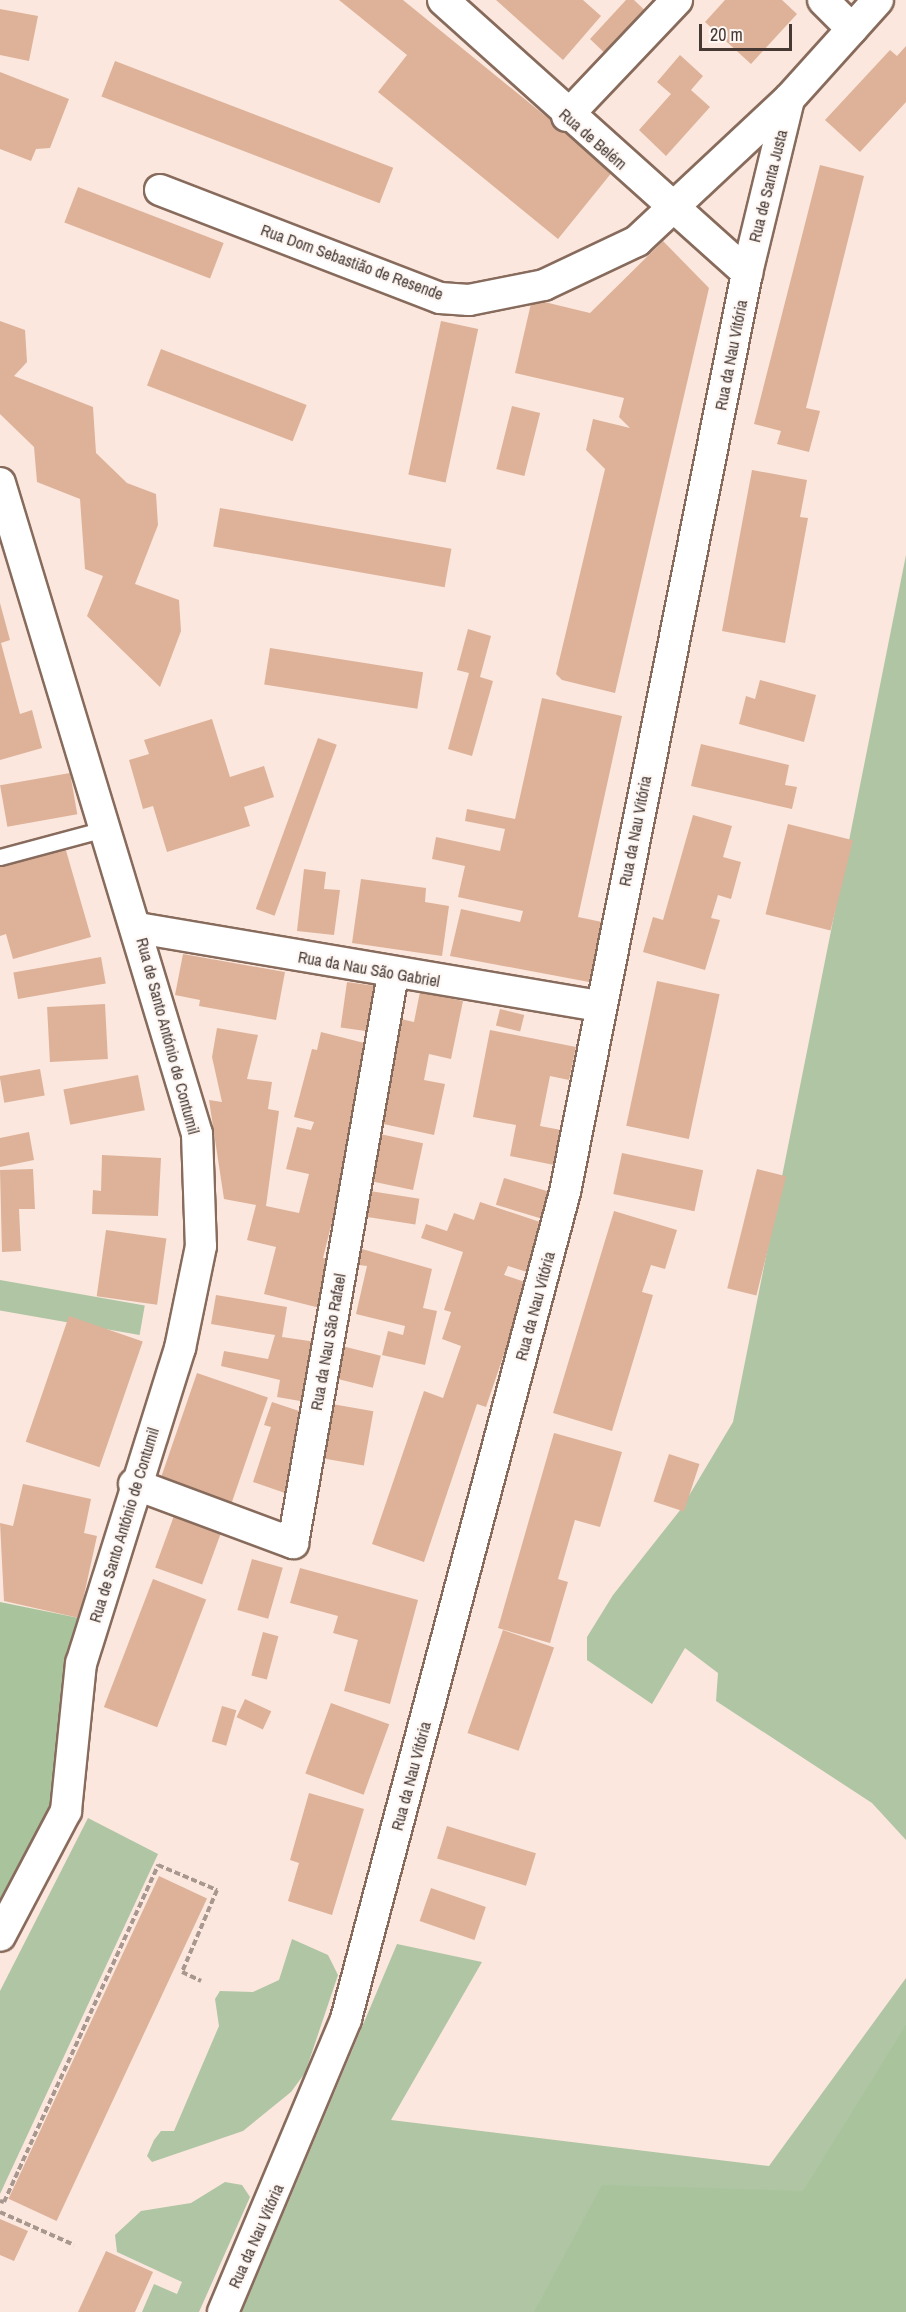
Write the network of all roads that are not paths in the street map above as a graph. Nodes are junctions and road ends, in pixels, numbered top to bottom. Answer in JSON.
{"nodes":[{"id":1,"x":443,"y":0,"type":"edge"},
{"id":2,"x":677,"y":0,"type":"edge"},
{"id":3,"x":823,"y":0,"type":"edge"},
{"id":4,"x":878,"y":0,"type":"edge"},
{"id":5,"x":852,"y":29,"type":"junction"},
{"id":6,"x":789,"y":99,"type":"junction"},
{"id":7,"x":567,"y":116,"type":"junction"},
{"id":8,"x":160,"y":190,"type":"dead end"},
{"id":9,"x":670,"y":209,"type":"junction"},
{"id":10,"x":747,"y":273,"type":"junction"},
{"id":11,"x":0,"y":483,"type":"edge"},
{"id":12,"x":108,"y":828,"type":"junction"},
{"id":13,"x":0,"y":857,"type":"edge"},
{"id":14,"x":138,"y":928,"type":"junction"},
{"id":15,"x":393,"y":974,"type":"junction"},
{"id":16,"x":600,"y":1006,"type":"junction"},
{"id":17,"x":134,"y":1484,"type":"junction"},
{"id":18,"x":0,"y":1936,"type":"edge"},
{"id":19,"x":223,"y":2312,"type":"edge"}],
"edges":[{"from":1,"to":7,"type":"street","name":"Rua de Belém"},
{"from":2,"to":7,"type":"street"},
{"from":3,"to":5,"type":"street"},
{"from":4,"to":5,"type":"street","name":"Rua de Santa Justa"},
{"from":5,"to":6,"type":"street","name":"Rua de Santa Justa"},
{"from":6,"to":9,"type":"street","name":"Rua de Santa Justa"},
{"from":6,"to":10,"type":"street","name":"Rua de Santa Justa"},
{"from":7,"to":9,"type":"street","name":"Rua de Belém"},
{"from":8,"to":9,"type":"street","name":"Rua Dom Sebastião de Resende"},
{"from":9,"to":10,"type":"street","name":"Rua de Belém"},
{"from":10,"to":16,"type":"street","name":"Rua da Nau Vitória"},
{"from":11,"to":12,"type":"street","name":"Rua de Santo António de Contumil"},
{"from":12,"to":13,"type":"lane"},
{"from":12,"to":14,"type":"street","name":"Rua de Santo António de Contumil"},
{"from":14,"to":15,"type":"street","name":"Rua da Nau São Gabriel"},
{"from":14,"to":17,"type":"street","name":"Rua de Santo António de Contumil"},
{"from":15,"to":16,"type":"street","name":"Rua da Nau São Gabriel"},
{"from":15,"to":17,"type":"street","name":"Rua da Nau São Rafael"},
{"from":16,"to":19,"type":"street","name":"Rua da Nau Vitória"},
{"from":17,"to":18,"type":"street","name":"Rua de Santo António de Contumil"}]}
